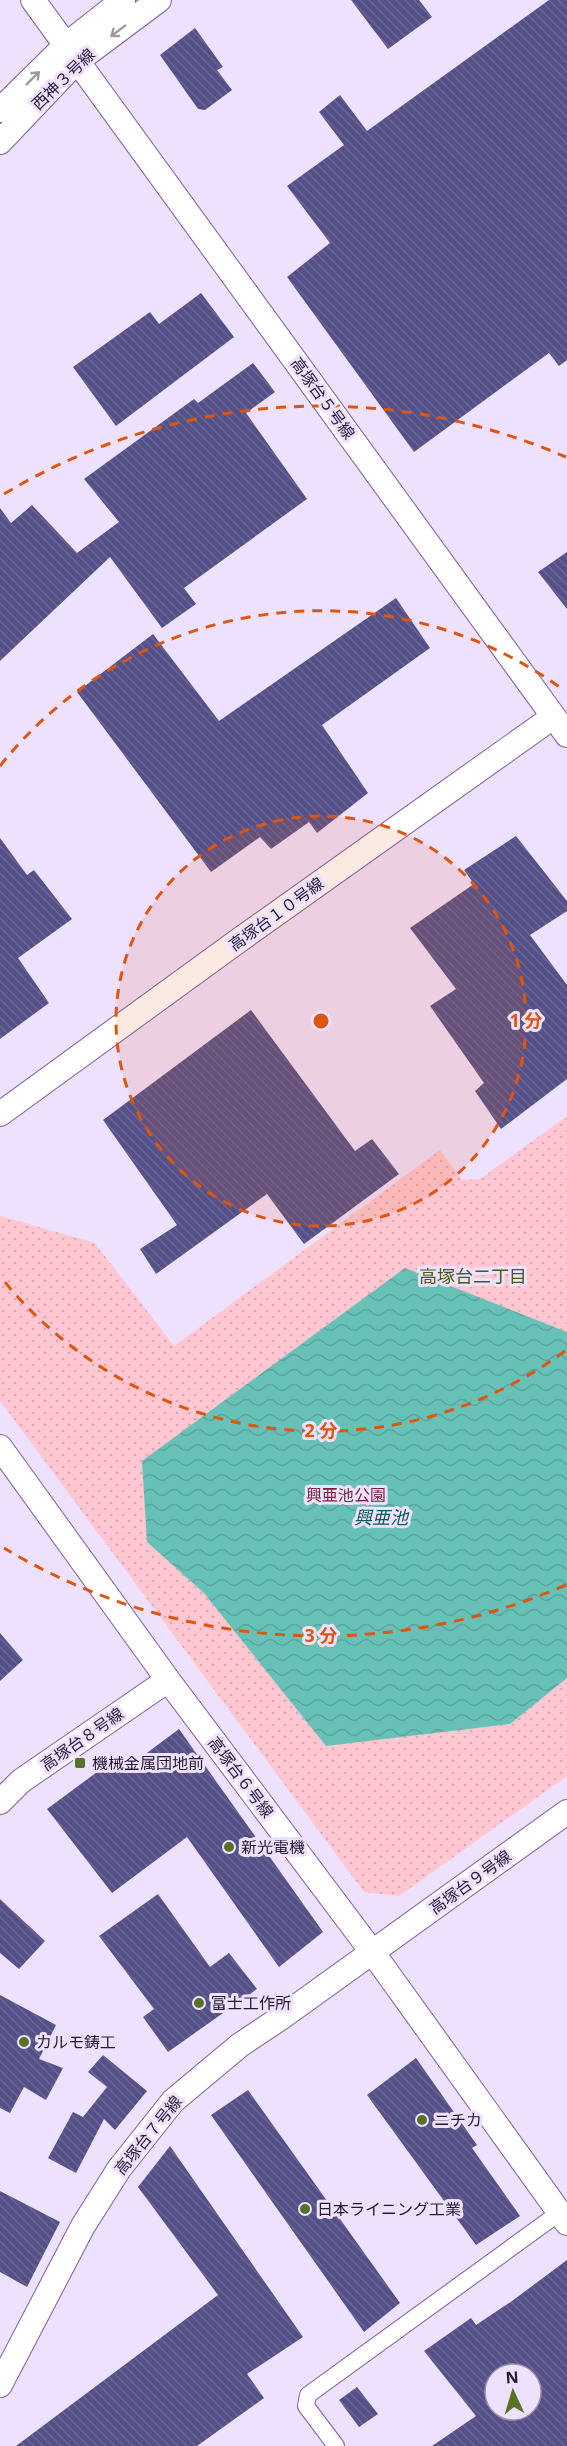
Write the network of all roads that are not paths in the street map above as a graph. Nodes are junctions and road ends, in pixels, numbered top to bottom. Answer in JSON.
{"nodes":[{"id":1,"x":33,"y":0,"type":"edge"},
{"id":2,"x":123,"y":0,"type":"edge"},
{"id":3,"x":159,"y":0,"type":"edge"},
{"id":4,"x":71,"y":54,"type":"junction"},
{"id":5,"x":0,"y":110,"type":"edge"},
{"id":6,"x":0,"y":142,"type":"edge"},
{"id":7,"x":560,"y":726,"type":"edge"},
{"id":8,"x":0,"y":1114,"type":"edge"},
{"id":9,"x":0,"y":1447,"type":"edge"},
{"id":10,"x":168,"y":1680,"type":"junction"},
{"id":11,"x":0,"y":1802,"type":"edge"},
{"id":12,"x":567,"y":1812,"type":"edge"},
{"id":13,"x":373,"y":1953,"type":"junction"},
{"id":14,"x":563,"y":2218,"type":"edge"},
{"id":15,"x":0,"y":2385,"type":"edge"},
{"id":16,"x":336,"y":2446,"type":"edge"}],
"edges":[{"from":1,"to":4,"type":"street","name":"高塚台５号線"},
{"from":2,"to":4,"type":"street","name":"西神３号線"},
{"from":3,"to":4,"type":"street","name":"西神３号線","one_way":true},
{"from":5,"to":4,"type":"street","name":"西神３号線","one_way":true},
{"from":4,"to":6,"type":"street","name":"西神３号線"},
{"from":4,"to":7,"type":"street","name":"高塚台５号線"},
{"from":7,"to":8,"type":"street","name":"高塚台１０号線"},
{"from":9,"to":10,"type":"street","name":"高塚台６号線"},
{"from":10,"to":11,"type":"street","name":"高塚台８号線"},
{"from":10,"to":13,"type":"street","name":"高塚台６号線"},
{"from":12,"to":13,"type":"street","name":"高塚台９号線"},
{"from":13,"to":14,"type":"street","name":"高塚台６号線"},
{"from":13,"to":15,"type":"street","name":"高塚台７号線"},
{"from":14,"to":16,"type":"street"}]}
